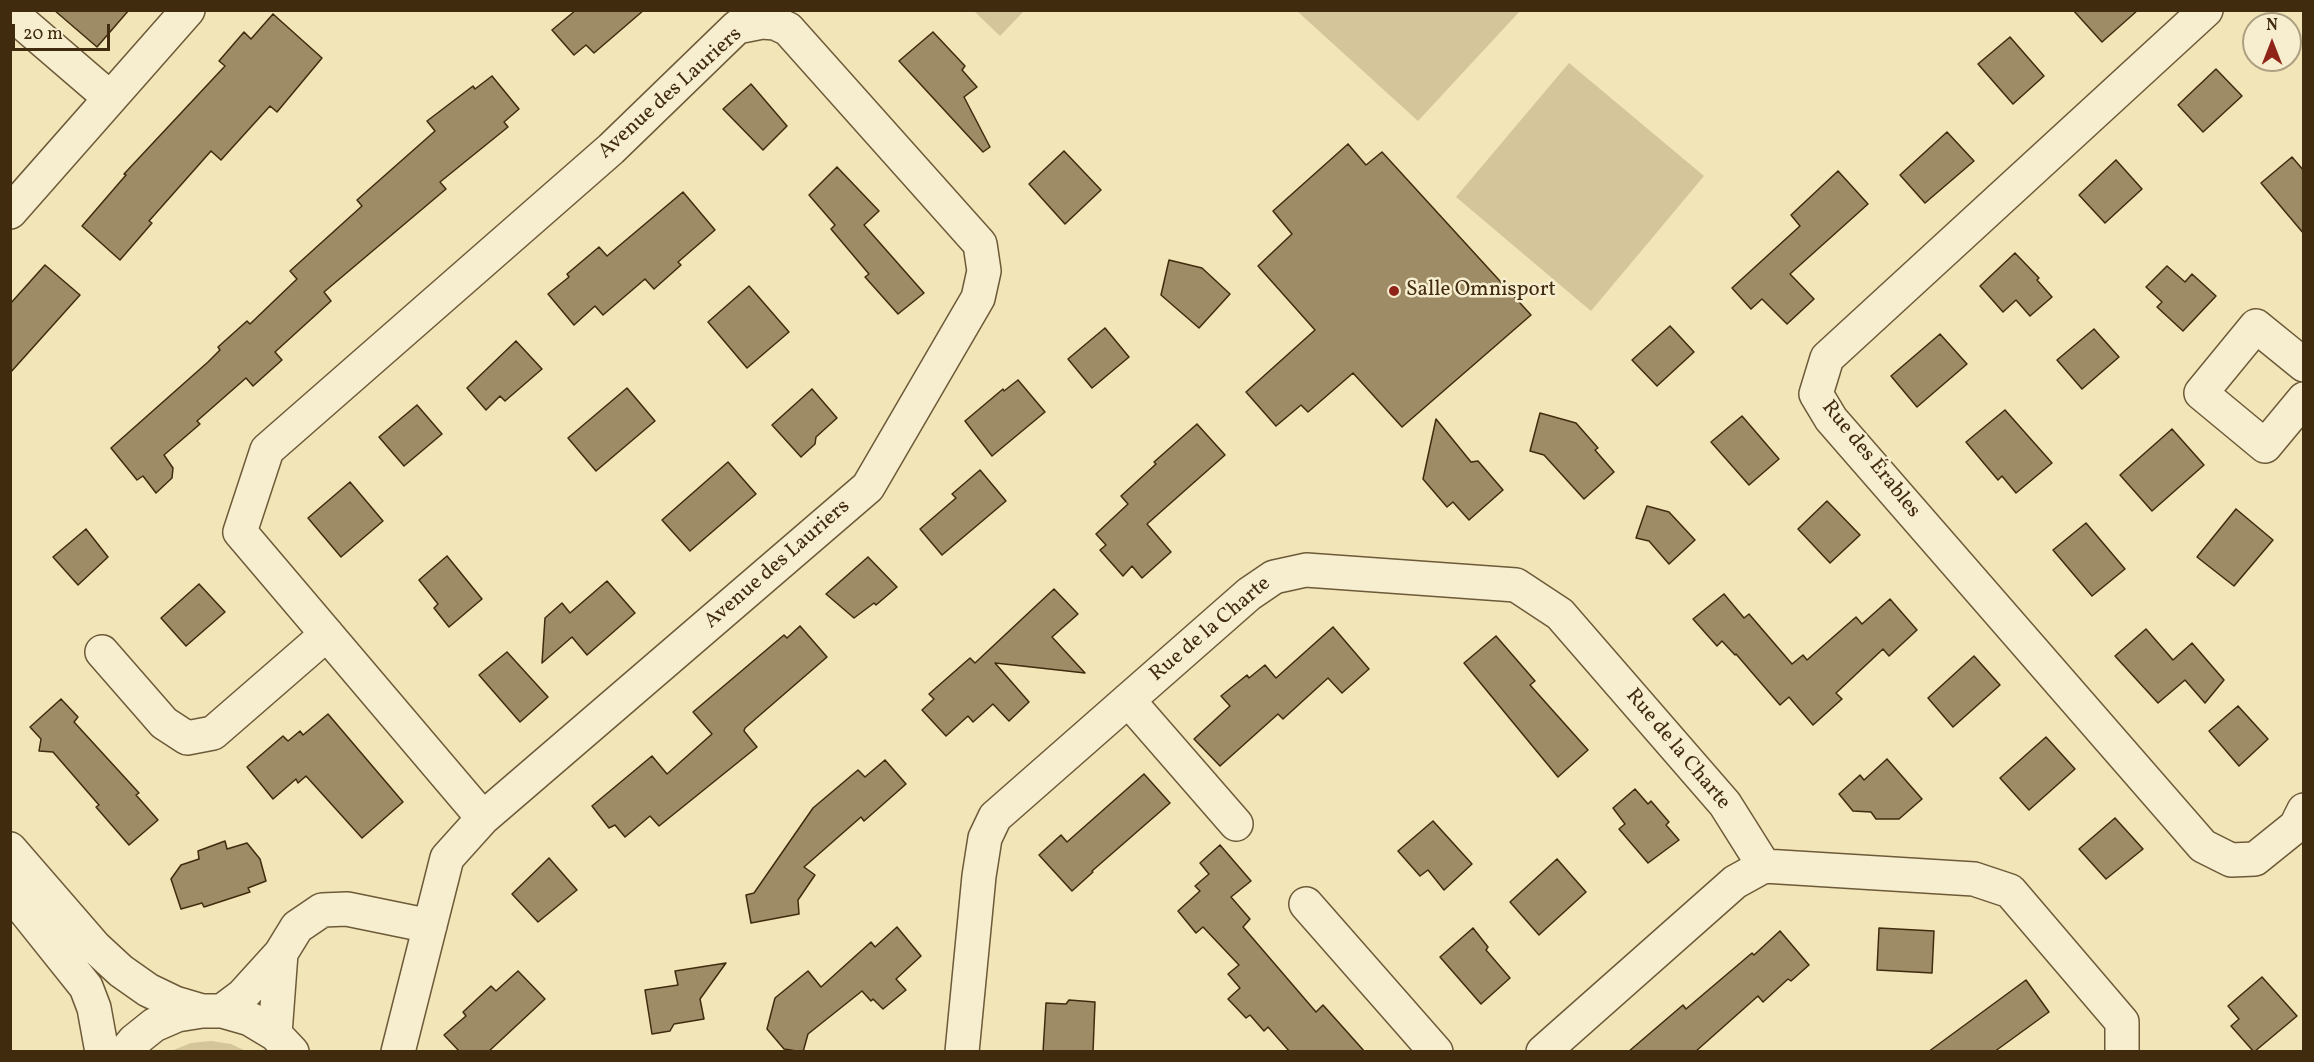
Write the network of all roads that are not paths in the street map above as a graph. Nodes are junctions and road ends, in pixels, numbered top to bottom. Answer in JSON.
{"nodes":[{"id":1,"x":188,"y":10,"type":"edge"},
{"id":2,"x":2206,"y":10,"type":"edge"},
{"id":3,"x":10,"y":12,"type":"edge"},
{"id":4,"x":110,"y":98,"type":"junction"},
{"id":5,"x":10,"y":212,"type":"edge"},
{"id":6,"x":2304,"y":365,"type":"edge"},
{"id":7,"x":2304,"y":399,"type":"edge"},
{"id":8,"x":327,"y":634,"type":"junction"},
{"id":9,"x":102,"y":652,"type":"dead end"},
{"id":10,"x":1128,"y":700,"type":"junction"},
{"id":11,"x":2304,"y":810,"type":"edge"},
{"id":12,"x":483,"y":818,"type":"junction"},
{"id":13,"x":1236,"y":824,"type":"dead end"},
{"id":14,"x":10,"y":849,"type":"edge"},
{"id":15,"x":1764,"y":866,"type":"junction"},
{"id":16,"x":10,"y":892,"type":"edge"},
{"id":17,"x":1306,"y":904,"type":"dead end"},
{"id":18,"x":430,"y":926,"type":"junction"},
{"id":19,"x":281,"y":953,"type":"junction"},
{"id":20,"x":212,"y":1011,"type":"junction"},
{"id":21,"x":284,"y":1043,"type":"edge"},
{"id":22,"x":102,"y":1052,"type":"edge"},
{"id":23,"x":125,"y":1052,"type":"edge"},
{"id":24,"x":398,"y":1052,"type":"edge"},
{"id":25,"x":962,"y":1052,"type":"edge"},
{"id":26,"x":1436,"y":1052,"type":"edge"},
{"id":27,"x":1543,"y":1052,"type":"edge"},
{"id":28,"x":2122,"y":1052,"type":"edge"}],
"edges":[{"from":1,"to":4,"type":"street"},
{"from":2,"to":11,"type":"street","name":"Rue des Érables"},
{"from":3,"to":4,"type":"street"},
{"from":4,"to":5,"type":"street"},
{"from":6,"to":7,"type":"street"},
{"from":8,"to":9,"type":"street"},
{"from":8,"to":12,"type":"street","name":"Avenue des Lauriers"},
{"from":8,"to":12,"type":"street","name":"Avenue des Lauriers"},
{"from":10,"to":13,"type":"street"},
{"from":10,"to":15,"type":"street","name":"Rue de la Charte"},
{"from":10,"to":25,"type":"street","name":"Rue de la Charte"},
{"from":12,"to":18,"type":"street","name":"Avenue des Lauriers"},
{"from":14,"to":20,"type":"street"},
{"from":15,"to":27,"type":"street"},
{"from":15,"to":28,"type":"street"},
{"from":16,"to":22,"type":"street"},
{"from":17,"to":26,"type":"street"},
{"from":18,"to":19,"type":"street"},
{"from":18,"to":24,"type":"street","name":"Avenue des Lauriers"},
{"from":19,"to":20,"type":"street"},
{"from":19,"to":21,"type":"street"},
{"from":20,"to":21,"type":"street"},
{"from":20,"to":23,"type":"street"}]}
